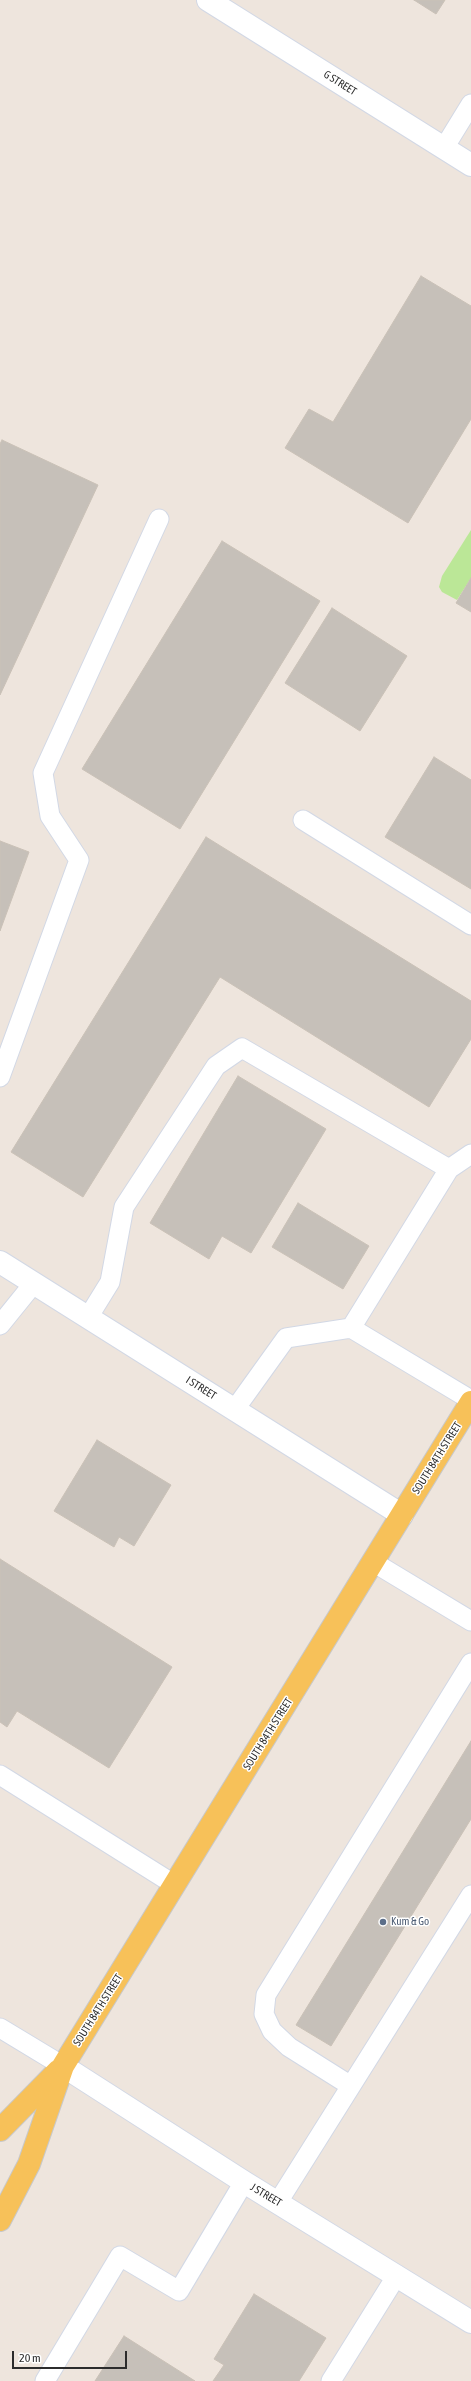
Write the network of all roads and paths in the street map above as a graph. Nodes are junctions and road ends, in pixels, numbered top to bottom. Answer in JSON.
{"nodes":[{"id":1,"x":208,"y":0,"type":"edge"},
{"id":2,"x":471,"y":104,"type":"edge"},
{"id":3,"x":444,"y":148,"type":"junction"},
{"id":4,"x":471,"y":165,"type":"edge"},
{"id":5,"x":158,"y":519,"type":"dead end"},
{"id":6,"x":303,"y":820,"type":"dead end"},
{"id":7,"x":471,"y":925,"type":"edge"},
{"id":8,"x":0,"y":1077,"type":"edge"},
{"id":9,"x":471,"y":1154,"type":"edge"},
{"id":10,"x":449,"y":1169,"type":"junction"},
{"id":11,"x":0,"y":1262,"type":"edge"},
{"id":12,"x":34,"y":1283,"type":"junction"},
{"id":13,"x":89,"y":1316,"type":"junction"},
{"id":14,"x":0,"y":1325,"type":"edge"},
{"id":15,"x":351,"y":1328,"type":"junction"},
{"id":16,"x":471,"y":1401,"type":"edge"},
{"id":17,"x":235,"y":1409,"type":"junction"},
{"id":18,"x":402,"y":1515,"type":"junction"},
{"id":19,"x":373,"y":1562,"type":"junction"},
{"id":20,"x":471,"y":1621,"type":"edge"},
{"id":21,"x":471,"y":1663,"type":"edge"},
{"id":22,"x":0,"y":1775,"type":"edge"},
{"id":23,"x":175,"y":1885,"type":"junction"},
{"id":24,"x":471,"y":1895,"type":"edge"},
{"id":25,"x":0,"y":2028,"type":"edge"},
{"id":26,"x":63,"y":2066,"type":"junction"},
{"id":27,"x":351,"y":2086,"type":"junction"},
{"id":28,"x":0,"y":2130,"type":"edge"},
{"id":29,"x":244,"y":2182,"type":"junction"},
{"id":30,"x":278,"y":2202,"type":"junction"},
{"id":31,"x":0,"y":2220,"type":"edge"},
{"id":32,"x":398,"y":2275,"type":"junction"},
{"id":33,"x":471,"y":2322,"type":"edge"},
{"id":34,"x":45,"y":2381,"type":"edge"},
{"id":35,"x":331,"y":2381,"type":"edge"}],
"edges":[{"from":1,"to":3,"type":"street","name":"G STREET"},
{"from":2,"to":3,"type":"lane"},
{"from":3,"to":4,"type":"street","name":"G STREET"},
{"from":5,"to":8,"type":"lane"},
{"from":6,"to":7,"type":"lane"},
{"from":9,"to":10,"type":"lane"},
{"from":10,"to":13,"type":"lane"},
{"from":10,"to":15,"type":"lane"},
{"from":11,"to":12,"type":"street","name":"I STREET"},
{"from":12,"to":13,"type":"street","name":"I STREET"},
{"from":12,"to":14,"type":"lane"},
{"from":13,"to":17,"type":"street","name":"I STREET"},
{"from":15,"to":16,"type":"lane"},
{"from":15,"to":17,"type":"lane"},
{"from":16,"to":18,"type":"main road","name":"SOUTH 84TH STREET"},
{"from":17,"to":18,"type":"street","name":"I STREET"},
{"from":18,"to":19,"type":"main road","name":"SOUTH 84TH STREET"},
{"from":19,"to":20,"type":"lane"},
{"from":19,"to":23,"type":"main road","name":"SOUTH 84TH STREET"},
{"from":21,"to":27,"type":"lane"},
{"from":22,"to":23,"type":"lane"},
{"from":23,"to":26,"type":"main road","name":"SOUTH 84TH STREET"},
{"from":24,"to":27,"type":"lane"},
{"from":25,"to":26,"type":"lane"},
{"from":26,"to":28,"type":"main road","name":"SOUTH 84TH STREET"},
{"from":26,"to":29,"type":"street","name":"J STREET"},
{"from":26,"to":31,"type":"main road","name":"SOUTH 84TH STREET"},
{"from":27,"to":30,"type":"lane"},
{"from":29,"to":30,"type":"street","name":"J STREET"},
{"from":29,"to":34,"type":"lane"},
{"from":30,"to":32,"type":"street","name":"J STREET"},
{"from":32,"to":33,"type":"street","name":"J STREET"},
{"from":32,"to":35,"type":"lane"}]}
